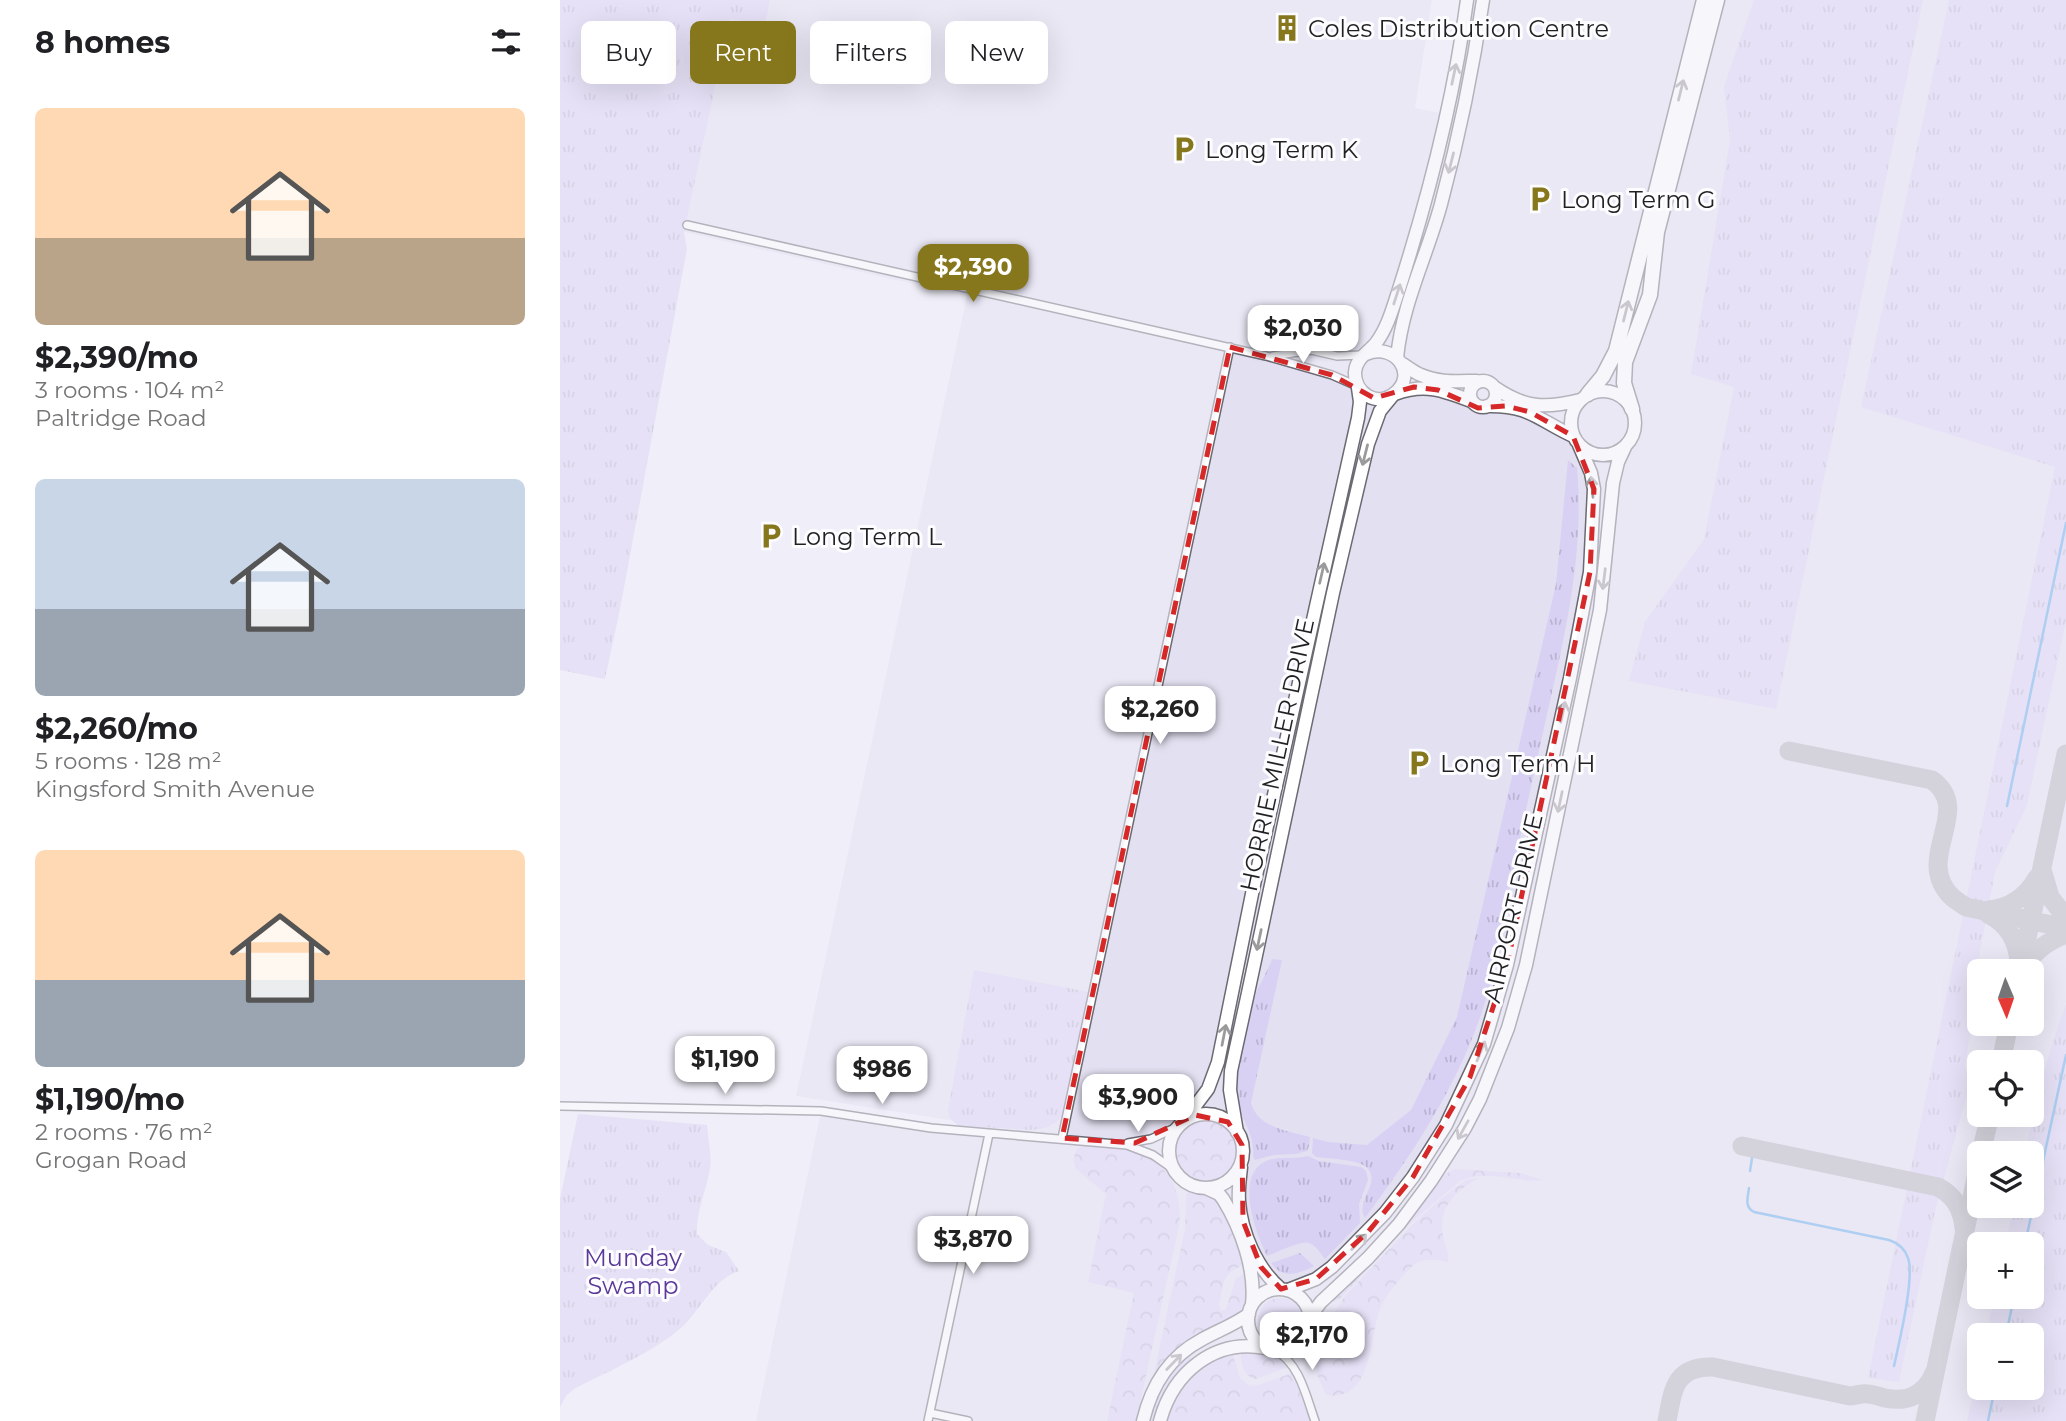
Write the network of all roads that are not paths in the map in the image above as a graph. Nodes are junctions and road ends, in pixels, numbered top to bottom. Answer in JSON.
{"nodes":[{"id":1,"x":1467,"y":0,"type":"edge"},
{"id":2,"x":1483,"y":0,"type":"edge"},
{"id":3,"x":1704,"y":0,"type":"edge"},
{"id":4,"x":1717,"y":0,"type":"edge"},
{"id":5,"x":687,"y":225,"type":"dead end"},
{"id":6,"x":1230,"y":347,"type":"junction"},
{"id":7,"x":1365,"y":354,"type":"junction"},
{"id":8,"x":1266,"y":356,"type":"junction"},
{"id":9,"x":1399,"y":360,"type":"junction"},
{"id":10,"x":1477,"y":381,"type":"junction"},
{"id":11,"x":1358,"y":387,"type":"junction"},
{"id":12,"x":1494,"y":387,"type":"junction"},
{"id":13,"x":1394,"y":394,"type":"junction"},
{"id":14,"x":1584,"y":397,"type":"junction"},
{"id":15,"x":1472,"y":401,"type":"junction"},
{"id":16,"x":1487,"y":406,"type":"junction"},
{"id":17,"x":1632,"y":409,"type":"junction"},
{"id":18,"x":1576,"y":441,"type":"junction"},
{"id":19,"x":1625,"y":447,"type":"junction"},
{"id":20,"x":560,"y":1105,"type":"edge"},
{"id":21,"x":1180,"y":1124,"type":"junction"},
{"id":22,"x":1237,"y":1132,"type":"junction"},
{"id":23,"x":989,"y":1134,"type":"junction"},
{"id":24,"x":1062,"y":1138,"type":"junction"},
{"id":25,"x":1113,"y":1143,"type":"junction"},
{"id":26,"x":1241,"y":1160,"type":"junction"},
{"id":27,"x":1173,"y":1169,"type":"junction"},
{"id":28,"x":1204,"y":1188,"type":"junction"},
{"id":29,"x":1285,"y":1290,"type":"junction"},
{"id":30,"x":1250,"y":1310,"type":"junction"},
{"id":31,"x":1310,"y":1321,"type":"junction"},
{"id":32,"x":1270,"y":1349,"type":"junction"},
{"id":33,"x":929,"y":1417,"type":"edge"},
{"id":34,"x":1162,"y":1417,"type":"edge"},
{"id":35,"x":968,"y":1421,"type":"edge"},
{"id":36,"x":1143,"y":1421,"type":"edge"},
{"id":37,"x":1315,"y":1421,"type":"edge"}],
"edges":[{"from":7,"to":1,"type":"main road","one_way":true},
{"from":2,"to":9,"type":"main road","one_way":true},
{"from":14,"to":3,"type":"highway","one_way":true},
{"from":4,"to":17,"type":"highway"},
{"from":5,"to":6,"type":"street"},
{"from":6,"to":8,"type":"street"},
{"from":6,"to":24,"type":"street"},
{"from":7,"to":8,"type":"street"},
{"from":7,"to":9,"type":"main road"},
{"from":7,"to":11,"type":"main road"},
{"from":8,"to":11,"type":"street"},
{"from":9,"to":10,"type":"main road"},
{"from":9,"to":13,"type":"main road"},
{"from":10,"to":12,"type":"main road"},
{"from":10,"to":15,"type":"main road"},
{"from":11,"to":13,"type":"main road"},
{"from":21,"to":11,"type":"main road","name":"HORRIE MILLER DRIVE","one_way":true},
{"from":12,"to":14,"type":"main road"},
{"from":12,"to":16,"type":"main road"},
{"from":13,"to":15,"type":"main road"},
{"from":13,"to":22,"type":"main road","name":"HORRIE MILLER DRIVE","one_way":true},
{"from":14,"to":17,"type":"main road"},
{"from":14,"to":18,"type":"main road"},
{"from":15,"to":16,"type":"main road"},
{"from":16,"to":18,"type":"main road"},
{"from":17,"to":19,"type":"main road"},
{"from":18,"to":19,"type":"main road"},
{"from":29,"to":18,"type":"main road","name":"AIRPORT DRIVE","one_way":true},
{"from":19,"to":31,"type":"main road","name":"AIRPORT DRIVE","one_way":true},
{"from":20,"to":23,"type":"street"},
{"from":21,"to":22,"type":"main road"},
{"from":21,"to":25,"type":"street"},
{"from":21,"to":27,"type":"main road"},
{"from":22,"to":26,"type":"main road"},
{"from":23,"to":24,"type":"street"},
{"from":23,"to":33,"type":"street"},
{"from":24,"to":25,"type":"street"},
{"from":25,"to":27,"type":"street"},
{"from":26,"to":28,"type":"main road"},
{"from":26,"to":29,"type":"main road"},
{"from":27,"to":28,"type":"main road"},
{"from":28,"to":30,"type":"main road"},
{"from":29,"to":30,"type":"main road"},
{"from":29,"to":31,"type":"main road"},
{"from":30,"to":32,"type":"main road"},
{"from":36,"to":30,"type":"main road","one_way":true},
{"from":31,"to":32,"type":"main road"},
{"from":32,"to":34,"type":"main road"},
{"from":32,"to":37,"type":"street"},
{"from":33,"to":35,"type":"street"}]}
